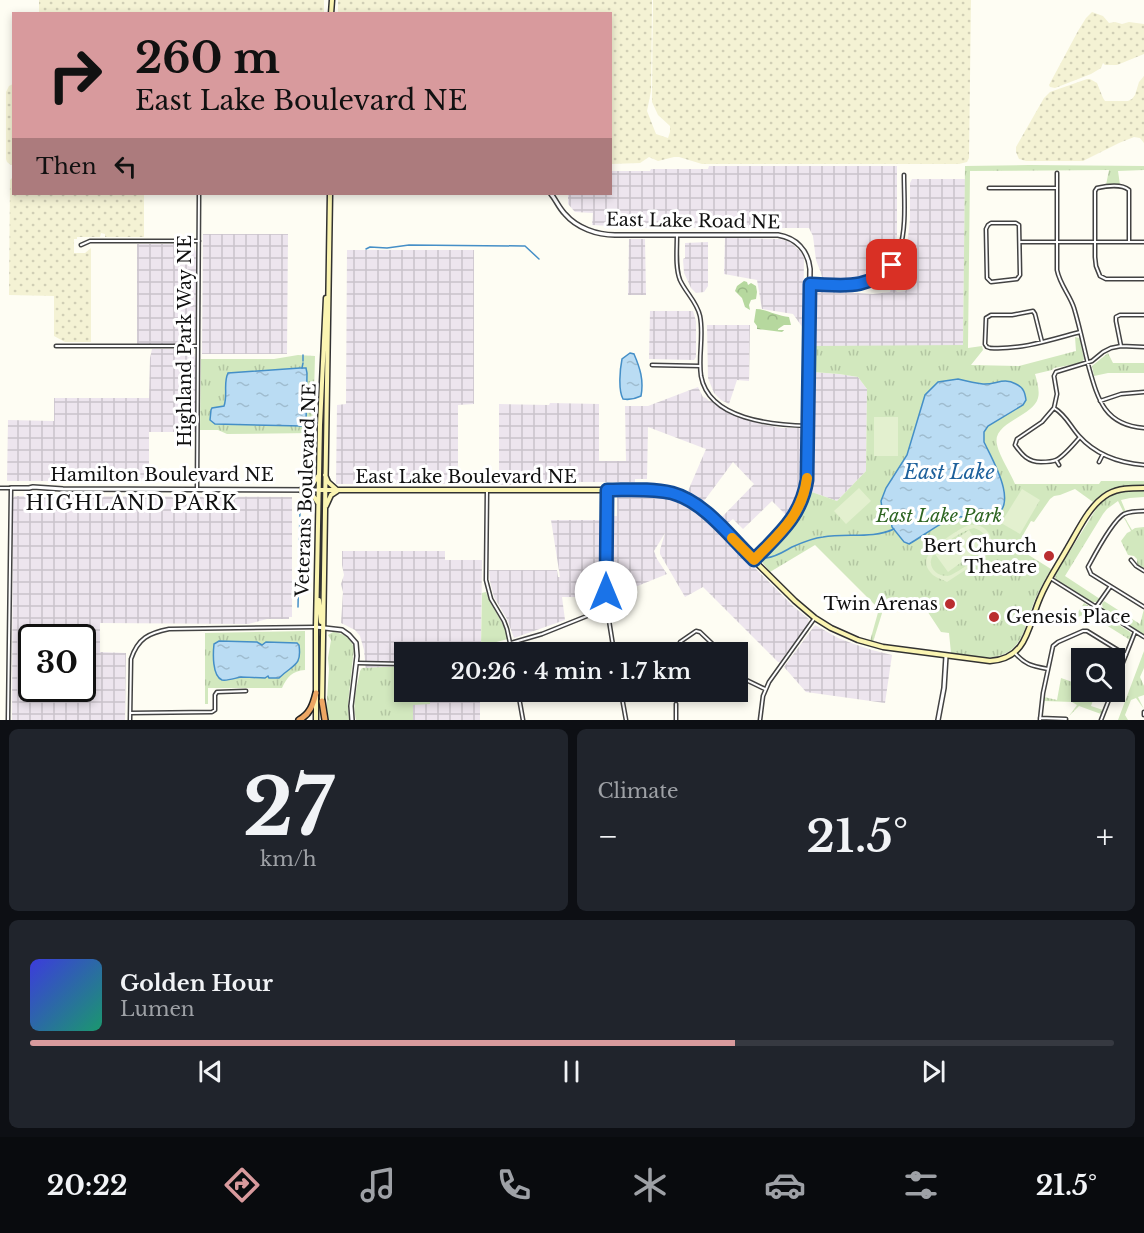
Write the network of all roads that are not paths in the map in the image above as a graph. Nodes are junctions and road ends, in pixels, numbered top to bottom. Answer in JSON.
{"nodes":[{"id":1,"x":1057,"y":172,"type":"dead end"},
{"id":2,"x":904,"y":175,"type":"dead end"},
{"id":3,"x":989,"y":188,"type":"dead end"},
{"id":4,"x":1057,"y":188,"type":"junction"},
{"id":5,"x":199,"y":195,"type":"edge"},
{"id":6,"x":330,"y":195,"type":"edge"},
{"id":7,"x":551,"y":195,"type":"edge"},
{"id":8,"x":677,"y":235,"type":"junction"},
{"id":9,"x":199,"y":241,"type":"junction"},
{"id":10,"x":1020,"y":242,"type":"junction"},
{"id":11,"x":1057,"y":242,"type":"junction"},
{"id":12,"x":1095,"y":242,"type":"junction"},
{"id":13,"x":1129,"y":242,"type":"junction"},
{"id":14,"x":1144,"y":242,"type":"edge"},
{"id":15,"x":81,"y":245,"type":"dead end"},
{"id":16,"x":1144,"y":279,"type":"edge"},
{"id":17,"x":810,"y":284,"type":"junction"},
{"id":18,"x":1144,"y":315,"type":"edge"},
{"id":19,"x":1080,"y":332,"type":"junction"},
{"id":20,"x":1042,"y":342,"type":"junction"},
{"id":21,"x":56,"y":346,"type":"dead end"},
{"id":22,"x":198,"y":346,"type":"junction"},
{"id":23,"x":1121,"y":346,"type":"junction"},
{"id":24,"x":1144,"y":346,"type":"edge"},
{"id":25,"x":1088,"y":363,"type":"junction"},
{"id":26,"x":652,"y":365,"type":"dead end"},
{"id":27,"x":700,"y":366,"type":"junction"},
{"id":28,"x":1144,"y":392,"type":"edge"},
{"id":29,"x":1100,"y":401,"type":"junction"},
{"id":30,"x":1054,"y":408,"type":"junction"},
{"id":31,"x":808,"y":426,"type":"junction"},
{"id":32,"x":1144,"y":428,"type":"edge"},
{"id":33,"x":1080,"y":437,"type":"junction"},
{"id":34,"x":1103,"y":454,"type":"junction"},
{"id":35,"x":1056,"y":460,"type":"junction"},
{"id":36,"x":1099,"y":462,"type":"dead end"},
{"id":37,"x":1059,"y":465,"type":"dead end"},
{"id":38,"x":1144,"y":465,"type":"edge"},
{"id":39,"x":322,"y":473,"type":"junction"},
{"id":40,"x":0,"y":488,"type":"edge"},
{"id":41,"x":11,"y":488,"type":"junction"},
{"id":42,"x":1144,"y":488,"type":"edge"},
{"id":43,"x":197,"y":489,"type":"junction"},
{"id":44,"x":301,"y":490,"type":"junction"},
{"id":45,"x":322,"y":490,"type":"junction"},
{"id":46,"x":338,"y":490,"type":"junction"},
{"id":47,"x":487,"y":490,"type":"junction"},
{"id":48,"x":607,"y":490,"type":"junction"},
{"id":49,"x":319,"y":505,"type":"junction"},
{"id":50,"x":324,"y":511,"type":"junction"},
{"id":51,"x":1144,"y":511,"type":"edge"},
{"id":52,"x":754,"y":560,"type":"junction"},
{"id":53,"x":1131,"y":560,"type":"dead end"},
{"id":54,"x":1144,"y":571,"type":"edge"},
{"id":55,"x":1050,"y":578,"type":"junction"},
{"id":56,"x":317,"y":582,"type":"junction"},
{"id":57,"x":1110,"y":587,"type":"junction"},
{"id":58,"x":1144,"y":606,"type":"edge"},
{"id":59,"x":1096,"y":607,"type":"junction"},
{"id":60,"x":607,"y":608,"type":"junction"},
{"id":61,"x":815,"y":618,"type":"junction"},
{"id":62,"x":316,"y":627,"type":"junction"},
{"id":63,"x":323,"y":628,"type":"junction"},
{"id":64,"x":1135,"y":632,"type":"junction"},
{"id":65,"x":1144,"y":638,"type":"edge"},
{"id":66,"x":511,"y":642,"type":"edge"},
{"id":67,"x":514,"y":642,"type":"edge"},
{"id":68,"x":612,"y":642,"type":"edge"},
{"id":69,"x":680,"y":642,"type":"edge"},
{"id":70,"x":710,"y":642,"type":"edge"},
{"id":71,"x":1014,"y":652,"type":"junction"},
{"id":72,"x":1126,"y":655,"type":"joint"},
{"id":73,"x":946,"y":656,"type":"junction"},
{"id":74,"x":357,"y":663,"type":"junction"},
{"id":75,"x":394,"y":664,"type":"edge"},
{"id":76,"x":1048,"y":669,"type":"junction"},
{"id":77,"x":748,"y":681,"type":"edge"},
{"id":78,"x":765,"y":689,"type":"junction"},
{"id":79,"x":246,"y":691,"type":"dead end"},
{"id":80,"x":316,"y":693,"type":"junction"},
{"id":81,"x":322,"y":701,"type":"joint"},
{"id":82,"x":520,"y":702,"type":"edge"},
{"id":83,"x":623,"y":702,"type":"edge"},
{"id":84,"x":1108,"y":702,"type":"edge"},
{"id":85,"x":676,"y":704,"type":"dead end"},
{"id":86,"x":130,"y":713,"type":"junction"},
{"id":87,"x":1040,"y":719,"type":"edge"},
{"id":88,"x":1066,"y":719,"type":"edge"},
{"id":89,"x":8,"y":720,"type":"edge"},
{"id":90,"x":130,"y":720,"type":"edge"},
{"id":91,"x":299,"y":720,"type":"edge"},
{"id":92,"x":316,"y":720,"type":"edge"},
{"id":93,"x":323,"y":720,"type":"edge"},
{"id":94,"x":352,"y":720,"type":"edge"},
{"id":95,"x":523,"y":720,"type":"edge"},
{"id":96,"x":626,"y":720,"type":"edge"},
{"id":97,"x":676,"y":720,"type":"edge"},
{"id":98,"x":760,"y":720,"type":"edge"},
{"id":99,"x":938,"y":720,"type":"edge"},
{"id":100,"x":1101,"y":720,"type":"edge"}],
"edges":[{"from":1,"to":4,"type":"street"},
{"from":2,"to":17,"type":"street"},
{"from":3,"to":4,"type":"street"},
{"from":4,"to":11,"type":"street"},
{"from":5,"to":9,"type":"street","name":"Highland Park Way NE"},
{"from":6,"to":39,"type":"main road","name":"Veterans Boulevard NE"},
{"from":7,"to":8,"type":"street","name":"East Lake Road NE"},
{"from":8,"to":17,"type":"street","name":"East Lake Road NE"},
{"from":8,"to":27,"type":"street"},
{"from":9,"to":15,"type":"street"},
{"from":9,"to":22,"type":"street","name":"Highland Park Way NE"},
{"from":10,"to":10,"type":"street"},
{"from":10,"to":11,"type":"street"},
{"from":11,"to":12,"type":"street"},
{"from":11,"to":19,"type":"street"},
{"from":12,"to":13,"type":"street"},
{"from":12,"to":13,"type":"street"},
{"from":12,"to":16,"type":"street"},
{"from":13,"to":14,"type":"street"},
{"from":17,"to":31,"type":"street","name":"East Lake Road NE"},
{"from":18,"to":23,"type":"street"},
{"from":19,"to":20,"type":"street"},
{"from":19,"to":25,"type":"street"},
{"from":20,"to":20,"type":"street"},
{"from":21,"to":22,"type":"street"},
{"from":22,"to":43,"type":"street","name":"Highland Park Way NE"},
{"from":23,"to":24,"type":"street"},
{"from":23,"to":25,"type":"street"},
{"from":25,"to":29,"type":"street"},
{"from":25,"to":30,"type":"street"},
{"from":26,"to":27,"type":"street"},
{"from":27,"to":31,"type":"street"},
{"from":28,"to":29,"type":"street"},
{"from":29,"to":32,"type":"street"},
{"from":30,"to":33,"type":"street"},
{"from":30,"to":35,"type":"street"},
{"from":31,"to":52,"type":"street","name":"East Lake Road NE"},
{"from":33,"to":34,"type":"street"},
{"from":33,"to":35,"type":"street"},
{"from":34,"to":36,"type":"street"},
{"from":34,"to":38,"type":"street"},
{"from":35,"to":37,"type":"street"},
{"from":39,"to":44,"type":"main road"},
{"from":39,"to":45,"type":"main road","name":"Veterans Boulevard NE"},
{"from":39,"to":46,"type":"main road"},
{"from":40,"to":41,"type":"street","name":"Hamilton Boulevard NE"},
{"from":41,"to":43,"type":"street","name":"Hamilton Boulevard NE"},
{"from":41,"to":89,"type":"street"},
{"from":42,"to":55,"type":"main road"},
{"from":43,"to":44,"type":"street","name":"Hamilton Boulevard NE"},
{"from":44,"to":45,"type":"street","name":"Hamilton Boulevard NE"},
{"from":44,"to":49,"type":"main road"},
{"from":45,"to":46,"type":"main road","name":"East Lake Boulevard NE"},
{"from":45,"to":49,"type":"main road","name":"Veterans Boulevard NE"},
{"from":45,"to":50,"type":"main road","name":"Veterans Boulevard NE"},
{"from":46,"to":47,"type":"main road","name":"East Lake Boulevard NE"},
{"from":46,"to":50,"type":"main road"},
{"from":47,"to":48,"type":"main road","name":"East Lake Boulevard NE"},
{"from":47,"to":66,"type":"street"},
{"from":48,"to":52,"type":"main road","name":"East Lake Boulevard NE"},
{"from":48,"to":60,"type":"street"},
{"from":49,"to":56,"type":"main road","name":"Veterans Boulevard NE"},
{"from":50,"to":63,"type":"main road","name":"Veterans Boulevard NE"},
{"from":51,"to":57,"type":"street"},
{"from":52,"to":61,"type":"main road","name":"East Lake Boulevard NE"},
{"from":53,"to":54,"type":"street"},
{"from":55,"to":59,"type":"street"},
{"from":55,"to":71,"type":"main road"},
{"from":56,"to":62,"type":"main road","name":"Veterans Boulevard NE"},
{"from":56,"to":63,"type":"main road"},
{"from":57,"to":58,"type":"street"},
{"from":57,"to":59,"type":"street"},
{"from":59,"to":64,"type":"street"},
{"from":60,"to":67,"type":"street"},
{"from":60,"to":68,"type":"street"},
{"from":61,"to":73,"type":"main road","name":"East Lake Boulevard NE"},
{"from":61,"to":78,"type":"street"},
{"from":62,"to":63,"type":"street"},
{"from":62,"to":80,"type":"main road","name":"Veterans Boulevard NE"},
{"from":62,"to":86,"type":"street"},
{"from":63,"to":74,"type":"street"},
{"from":63,"to":81,"type":"main road","name":"Veterans Boulevard NE"},
{"from":64,"to":65,"type":"street"},
{"from":64,"to":72,"type":"street"},
{"from":69,"to":70,"type":"street"},
{"from":71,"to":73,"type":"main road","name":"East Lake Boulevard NE"},
{"from":71,"to":76,"type":"street"},
{"from":72,"to":76,"type":"street"},
{"from":73,"to":99,"type":"street"},
{"from":74,"to":75,"type":"street"},
{"from":74,"to":94,"type":"street"},
{"from":76,"to":87,"type":"street"},
{"from":77,"to":78,"type":"street"},
{"from":78,"to":98,"type":"street"},
{"from":79,"to":86,"type":"street"},
{"from":80,"to":91,"type":"highway"},
{"from":80,"to":92,"type":"main road","name":"Veterans Boulevard NE"},
{"from":81,"to":93,"type":"highway"},
{"from":82,"to":95,"type":"street"},
{"from":83,"to":96,"type":"street"},
{"from":84,"to":100,"type":"street"},
{"from":85,"to":97,"type":"street"},
{"from":86,"to":90,"type":"street"},
{"from":87,"to":88,"type":"street"}]}
